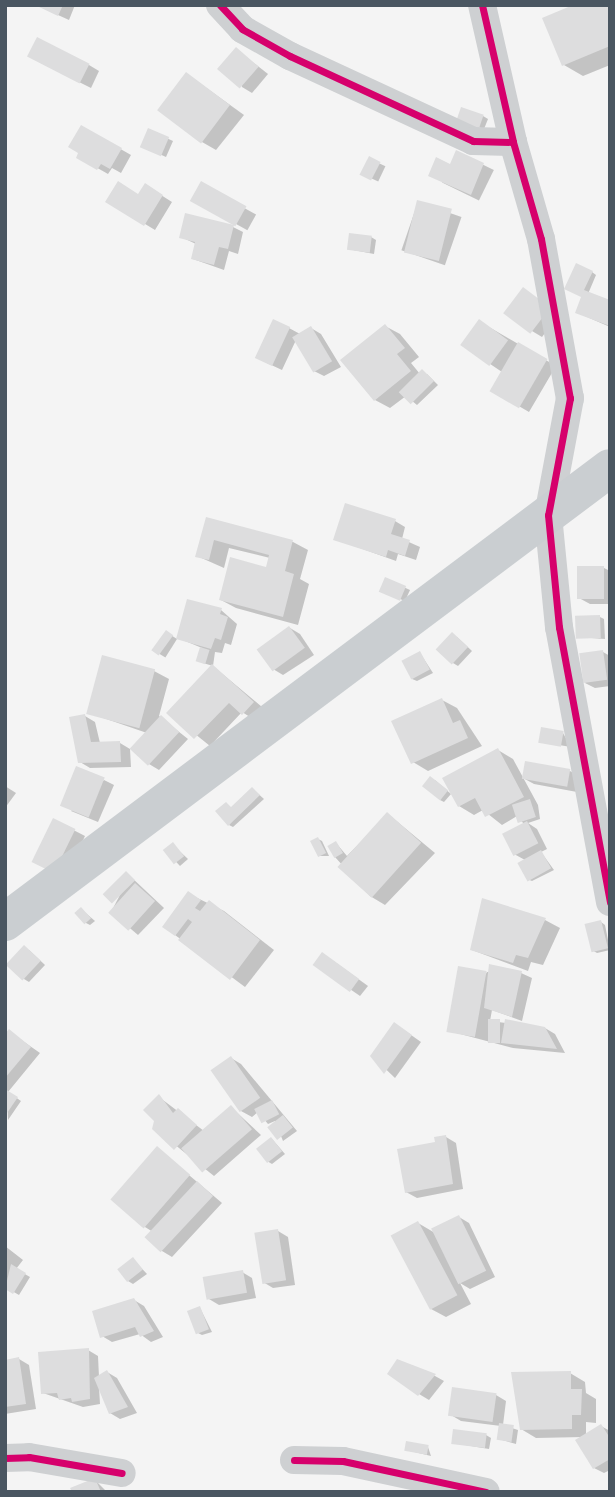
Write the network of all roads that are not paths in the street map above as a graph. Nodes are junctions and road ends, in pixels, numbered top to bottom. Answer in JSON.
{"nodes":[{"id":1,"x":220,"y":5,"type":"edge"},
{"id":2,"x":481,"y":5,"type":"edge"},
{"id":3,"x":513,"y":142,"type":"junction"},
{"id":4,"x":610,"y":468,"type":"edge"},
{"id":5,"x":548,"y":515,"type":"junction"},
{"id":6,"x":610,"y":902,"type":"edge"},
{"id":7,"x":5,"y":922,"type":"edge"},
{"id":8,"x":5,"y":1458,"type":"edge"},
{"id":9,"x":294,"y":1460,"type":"dead end"},
{"id":10,"x":122,"y":1473,"type":"dead end"},
{"id":11,"x":486,"y":1492,"type":"edge"}],
"edges":[{"from":1,"to":3,"type":"street"},
{"from":2,"to":3,"type":"street"},
{"from":3,"to":5,"type":"street"},
{"from":4,"to":5,"type":"main road"},
{"from":5,"to":6,"type":"street"},
{"from":5,"to":7,"type":"main road"},
{"from":8,"to":10,"type":"street"},
{"from":9,"to":11,"type":"street"}]}
